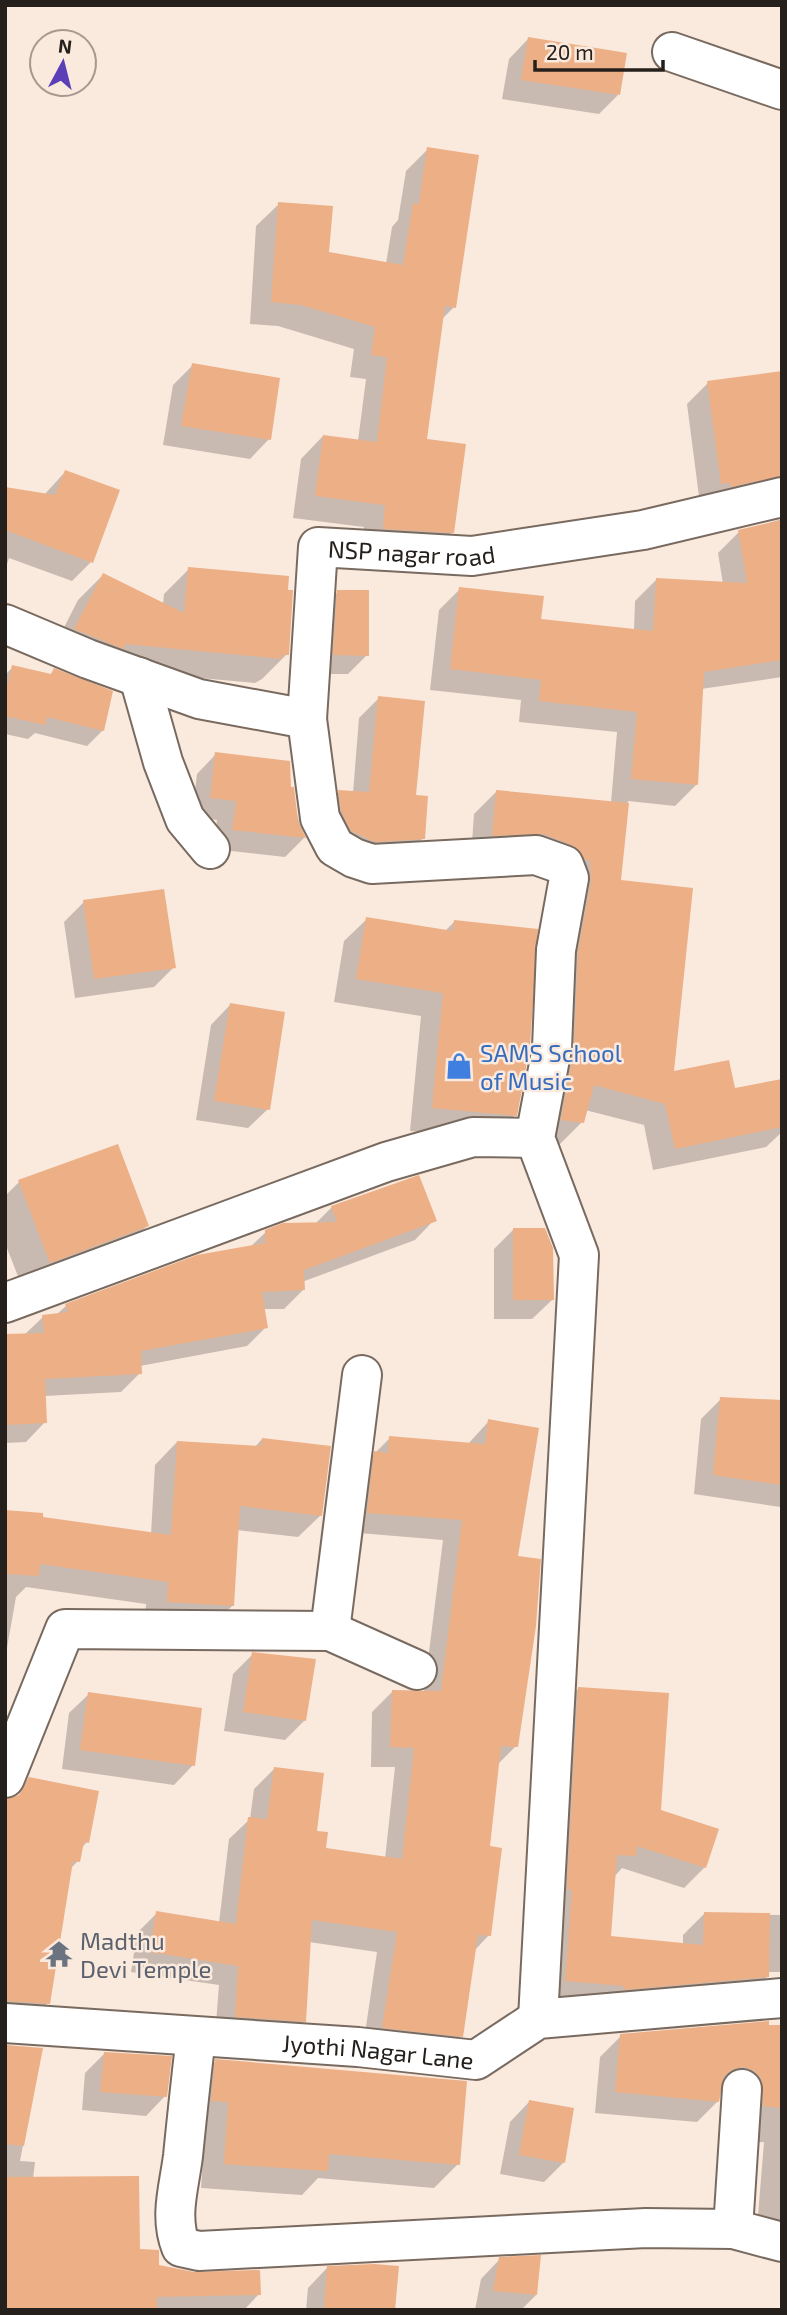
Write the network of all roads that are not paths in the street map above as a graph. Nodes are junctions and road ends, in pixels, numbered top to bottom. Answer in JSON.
{"nodes":[{"id":1,"x":673,"y":52,"type":"dead end"},
{"id":2,"x":782,"y":90,"type":"edge"},
{"id":3,"x":782,"y":497,"type":"edge"},
{"id":4,"x":5,"y":624,"type":"edge"},
{"id":5,"x":139,"y":677,"type":"junction"},
{"id":6,"x":307,"y":719,"type":"junction"},
{"id":7,"x":210,"y":849,"type":"dead end"},
{"id":8,"x":535,"y":1138,"type":"junction"},
{"id":9,"x":5,"y":1303,"type":"edge"},
{"id":10,"x":362,"y":1375,"type":"dead end"},
{"id":11,"x":330,"y":1631,"type":"junction"},
{"id":12,"x":417,"y":1670,"type":"dead end"},
{"id":13,"x":5,"y":1777,"type":"edge"},
{"id":14,"x":782,"y":1998,"type":"edge"},
{"id":15,"x":538,"y":2019,"type":"junction"},
{"id":16,"x":5,"y":2023,"type":"edge"},
{"id":17,"x":196,"y":2037,"type":"junction"},
{"id":18,"x":742,"y":2089,"type":"dead end"},
{"id":19,"x":733,"y":2230,"type":"junction"},
{"id":20,"x":782,"y":2242,"type":"edge"}],
"edges":[{"from":1,"to":2,"type":"street"},
{"from":3,"to":6,"type":"street","name":"NSP nagar road"},
{"from":4,"to":5,"type":"street"},
{"from":5,"to":6,"type":"street"},
{"from":5,"to":7,"type":"street"},
{"from":6,"to":8,"type":"street"},
{"from":8,"to":9,"type":"street"},
{"from":8,"to":15,"type":"street"},
{"from":10,"to":11,"type":"street"},
{"from":11,"to":12,"type":"street"},
{"from":11,"to":13,"type":"street"},
{"from":14,"to":15,"type":"street","name":"Jyothi Nagar Lane"},
{"from":15,"to":17,"type":"street","name":"Jyothi Nagar Lane"},
{"from":16,"to":17,"type":"street","name":"Jyothi Nagar Lane"},
{"from":17,"to":19,"type":"street"},
{"from":18,"to":19,"type":"street"},
{"from":19,"to":20,"type":"street"}]}
